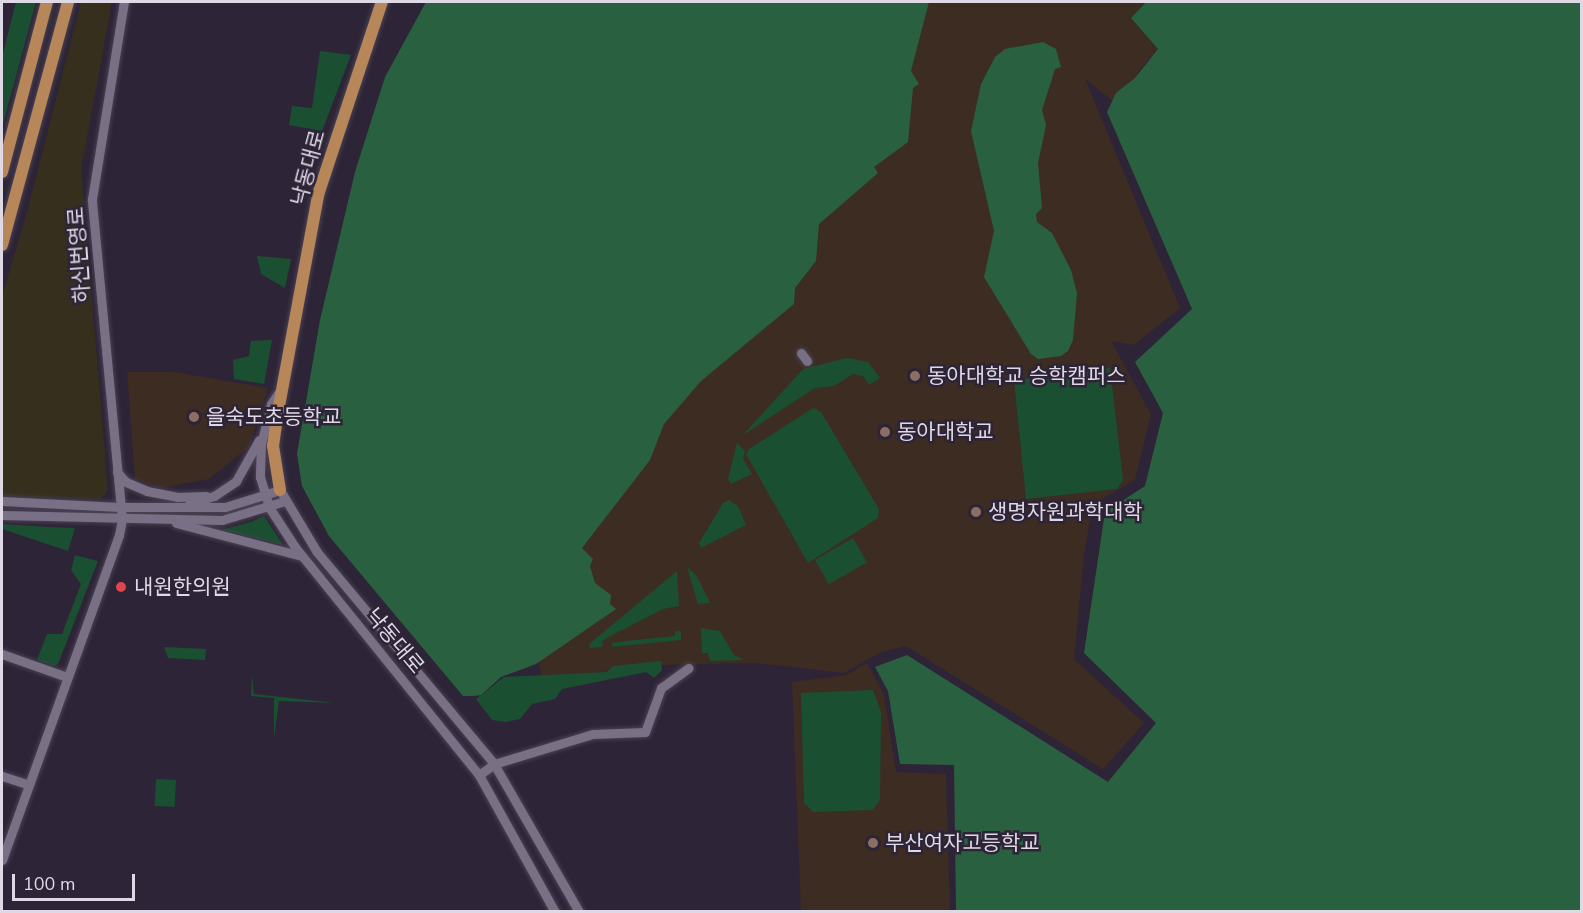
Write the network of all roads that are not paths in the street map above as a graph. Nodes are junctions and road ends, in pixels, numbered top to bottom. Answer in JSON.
{"nodes":[{"id":1,"x":47,"y":2,"type":"edge"},
{"id":2,"x":68,"y":2,"type":"edge"},
{"id":3,"x":124,"y":2,"type":"edge"},
{"id":4,"x":382,"y":2,"type":"edge"},
{"id":5,"x":2,"y":172,"type":"edge"},
{"id":6,"x":2,"y":245,"type":"edge"},
{"id":7,"x":801,"y":353,"type":"dead end"},
{"id":8,"x":807,"y":361,"type":"dead end"},
{"id":9,"x":284,"y":385,"type":"junction"},
{"id":10,"x":263,"y":432,"type":"junction"},
{"id":11,"x":117,"y":472,"type":"junction"},
{"id":12,"x":265,"y":495,"type":"junction"},
{"id":13,"x":283,"y":495,"type":"junction"},
{"id":14,"x":214,"y":496,"type":"junction"},
{"id":15,"x":2,"y":501,"type":"edge"},
{"id":16,"x":120,"y":507,"type":"junction"},
{"id":17,"x":269,"y":507,"type":"junction"},
{"id":18,"x":169,"y":508,"type":"junction"},
{"id":19,"x":2,"y":515,"type":"edge"},
{"id":20,"x":122,"y":519,"type":"junction"},
{"id":21,"x":165,"y":519,"type":"junction"},
{"id":22,"x":302,"y":556,"type":"junction"},
{"id":23,"x":2,"y":654,"type":"edge"},
{"id":24,"x":689,"y":668,"type":"dead end"},
{"id":25,"x":67,"y":677,"type":"junction"},
{"id":26,"x":494,"y":764,"type":"junction"},
{"id":27,"x":479,"y":775,"type":"junction"},
{"id":28,"x":2,"y":776,"type":"edge"},
{"id":29,"x":27,"y":784,"type":"junction"},
{"id":30,"x":2,"y":860,"type":"edge"},
{"id":31,"x":555,"y":912,"type":"edge"},
{"id":32,"x":579,"y":912,"type":"edge"}],
"edges":[{"from":1,"to":5,"type":"main road"},
{"from":2,"to":6,"type":"main road"},
{"from":3,"to":11,"type":"street","name":"하신번영로"},
{"from":4,"to":9,"type":"main road","name":"낙동대로"},
{"from":7,"to":8,"type":"street"},
{"from":9,"to":10,"type":"street","name":"낙동대로"},
{"from":9,"to":13,"type":"main road","name":"낙동대로"},
{"from":10,"to":12,"type":"street","name":"낙동대로"},
{"from":10,"to":14,"type":"street"},
{"from":11,"to":14,"type":"street"},
{"from":11,"to":16,"type":"street","name":"하신번영로"},
{"from":12,"to":13,"type":"street"},
{"from":12,"to":17,"type":"street","name":"낙동대로"},
{"from":12,"to":18,"type":"street"},
{"from":13,"to":17,"type":"street"},
{"from":13,"to":26,"type":"street","name":"낙동대로"},
{"from":14,"to":18,"type":"street"},
{"from":15,"to":16,"type":"street"},
{"from":16,"to":18,"type":"street"},
{"from":16,"to":20,"type":"street","name":"하신번영로"},
{"from":17,"to":21,"type":"street"},
{"from":17,"to":22,"type":"street","name":"낙동대로"},
{"from":19,"to":20,"type":"street"},
{"from":20,"to":21,"type":"street"},
{"from":20,"to":25,"type":"street"},
{"from":21,"to":22,"type":"street"},
{"from":22,"to":27,"type":"street","name":"낙동대로"},
{"from":23,"to":25,"type":"street"},
{"from":24,"to":26,"type":"street"},
{"from":25,"to":29,"type":"street"},
{"from":26,"to":27,"type":"street"},
{"from":26,"to":32,"type":"street","name":"낙동대로"},
{"from":27,"to":31,"type":"street","name":"낙동대로"},
{"from":28,"to":29,"type":"street"},
{"from":29,"to":30,"type":"street"}]}
